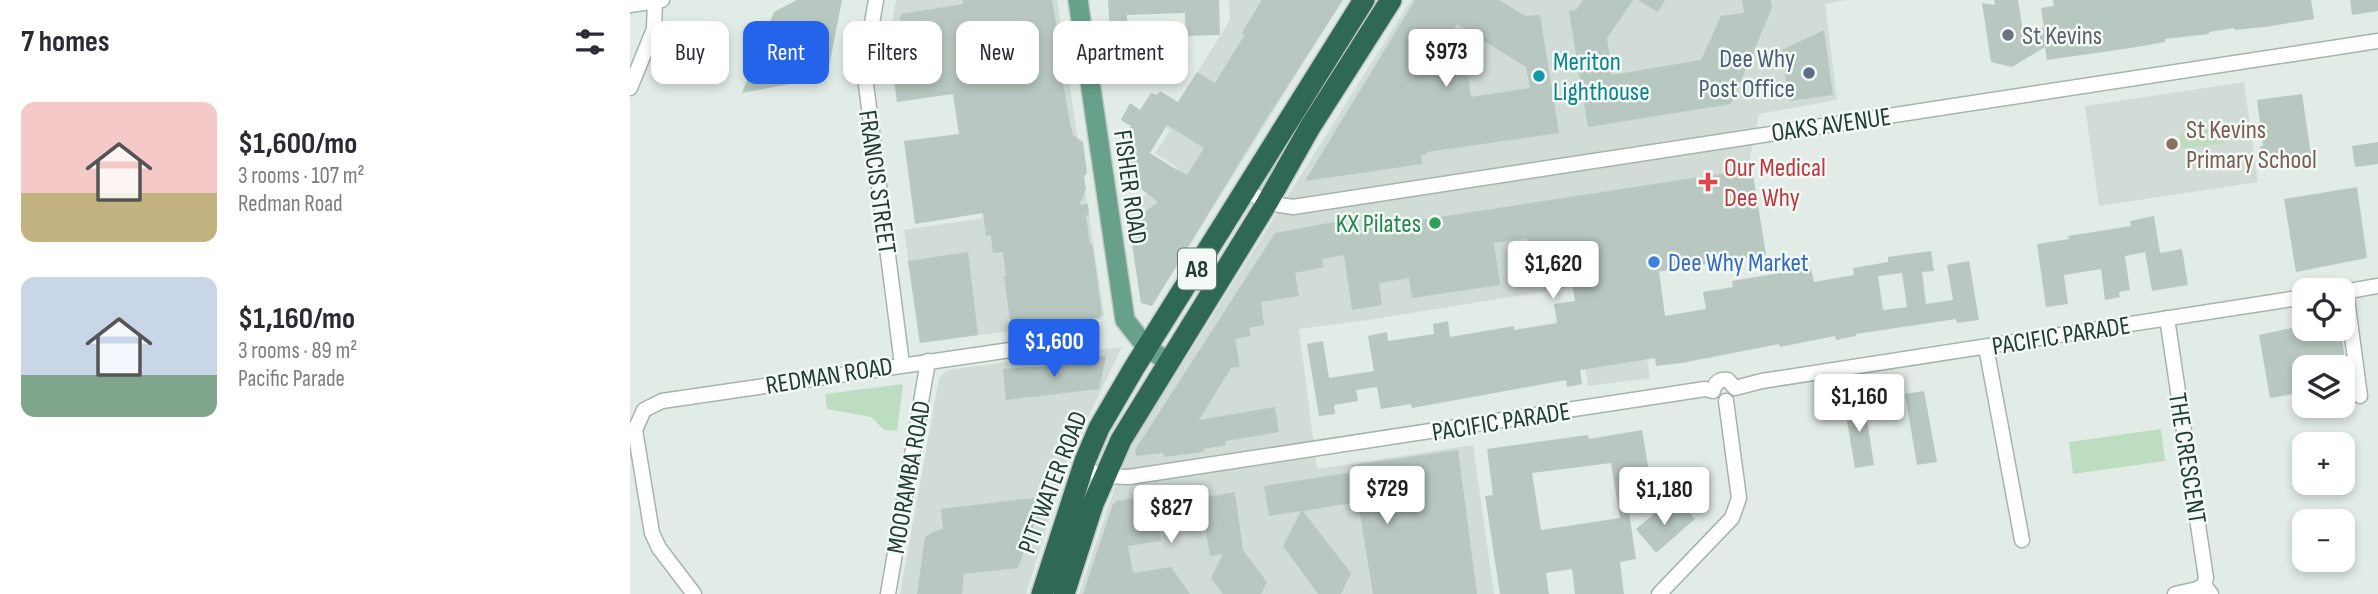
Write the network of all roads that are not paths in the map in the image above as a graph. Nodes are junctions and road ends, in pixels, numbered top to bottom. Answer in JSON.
{"nodes":[{"id":1,"x":876,"y":0,"type":"edge"},
{"id":2,"x":1078,"y":0,"type":"edge"},
{"id":3,"x":1364,"y":0,"type":"edge"},
{"id":4,"x":1391,"y":0,"type":"edge"},
{"id":5,"x":658,"y":1,"type":"edge"},
{"id":6,"x":630,"y":5,"type":"edge"},
{"id":7,"x":2378,"y":40,"type":"edge"},
{"id":8,"x":630,"y":88,"type":"edge"},
{"id":9,"x":1246,"y":190,"type":"junction"},
{"id":10,"x":1266,"y":203,"type":"junction"},
{"id":11,"x":2378,"y":286,"type":"edge"},
{"id":12,"x":2355,"y":289,"type":"edge"},
{"id":13,"x":2292,"y":300,"type":"edge"},
{"id":14,"x":2167,"y":318,"type":"junction"},
{"id":15,"x":2352,"y":341,"type":"edge"},
{"id":16,"x":1986,"y":346,"type":"junction"},
{"id":17,"x":1147,"y":348,"type":"junction"},
{"id":18,"x":1017,"y":349,"type":"dead end"},
{"id":19,"x":928,"y":361,"type":"junction"},
{"id":20,"x":1169,"y":362,"type":"junction"},
{"id":21,"x":902,"y":364,"type":"junction"},
{"id":22,"x":1735,"y":388,"type":"junction"},
{"id":23,"x":1713,"y":391,"type":"junction"},
{"id":24,"x":2360,"y":396,"type":"dead end"},
{"id":25,"x":1726,"y":401,"type":"junction"},
{"id":26,"x":1082,"y":468,"type":"junction"},
{"id":27,"x":1104,"y":477,"type":"junction"},
{"id":28,"x":2022,"y":540,"type":"dead end"},
{"id":29,"x":2208,"y":590,"type":"edge"},
{"id":30,"x":694,"y":594,"type":"edge"},
{"id":31,"x":888,"y":594,"type":"edge"},
{"id":32,"x":1042,"y":594,"type":"edge"},
{"id":33,"x":1064,"y":594,"type":"edge"},
{"id":34,"x":1659,"y":594,"type":"edge"},
{"id":35,"x":2175,"y":594,"type":"edge"}],
"edges":[{"from":1,"to":21,"type":"street","name":"FRANCIS STREET"},
{"from":2,"to":17,"type":"main road","name":"FISHER ROAD"},
{"from":3,"to":9,"type":"highway","name":"PITTWATER ROAD","number":"A8"},
{"from":4,"to":10,"type":"highway","name":"PITTWATER ROAD","number":"A8"},
{"from":5,"to":6,"type":"street"},
{"from":5,"to":8,"type":"street"},
{"from":7,"to":10,"type":"street","name":"OAKS AVENUE"},
{"from":9,"to":10,"type":"street","name":"OAKS AVENUE"},
{"from":9,"to":17,"type":"highway","name":"PITTWATER ROAD","number":"A8"},
{"from":10,"to":20,"type":"highway","name":"PITTWATER ROAD","number":"A8"},
{"from":11,"to":12,"type":"street"},
{"from":13,"to":14,"type":"street","name":"PACIFIC PARADE"},
{"from":14,"to":16,"type":"street","name":"PACIFIC PARADE"},
{"from":14,"to":29,"type":"street","name":"THE CRESCENT"},
{"from":15,"to":24,"type":"street"},
{"from":16,"to":22,"type":"street","name":"PACIFIC PARADE"},
{"from":16,"to":28,"type":"street"},
{"from":17,"to":20,"type":"main road","name":"FISHER ROAD"},
{"from":17,"to":26,"type":"highway","name":"PITTWATER ROAD","number":"A8"},
{"from":18,"to":19,"type":"street","name":"REDMAN ROAD"},
{"from":19,"to":21,"type":"street","name":"REDMAN ROAD"},
{"from":19,"to":31,"type":"street","name":"MOORAMBA ROAD"},
{"from":20,"to":27,"type":"highway","name":"PITTWATER ROAD","number":"A8"},
{"from":21,"to":30,"type":"street","name":"REDMAN ROAD"},
{"from":22,"to":23,"type":"street"},
{"from":22,"to":25,"type":"street"},
{"from":23,"to":25,"type":"street"},
{"from":23,"to":27,"type":"street","name":"PACIFIC PARADE"},
{"from":25,"to":34,"type":"street"},
{"from":26,"to":27,"type":"street","name":"PACIFIC PARADE"},
{"from":26,"to":32,"type":"highway","name":"PITTWATER ROAD","number":"A8"},
{"from":27,"to":33,"type":"highway","name":"PITTWATER ROAD","number":"A8"},
{"from":29,"to":35,"type":"street"}]}
